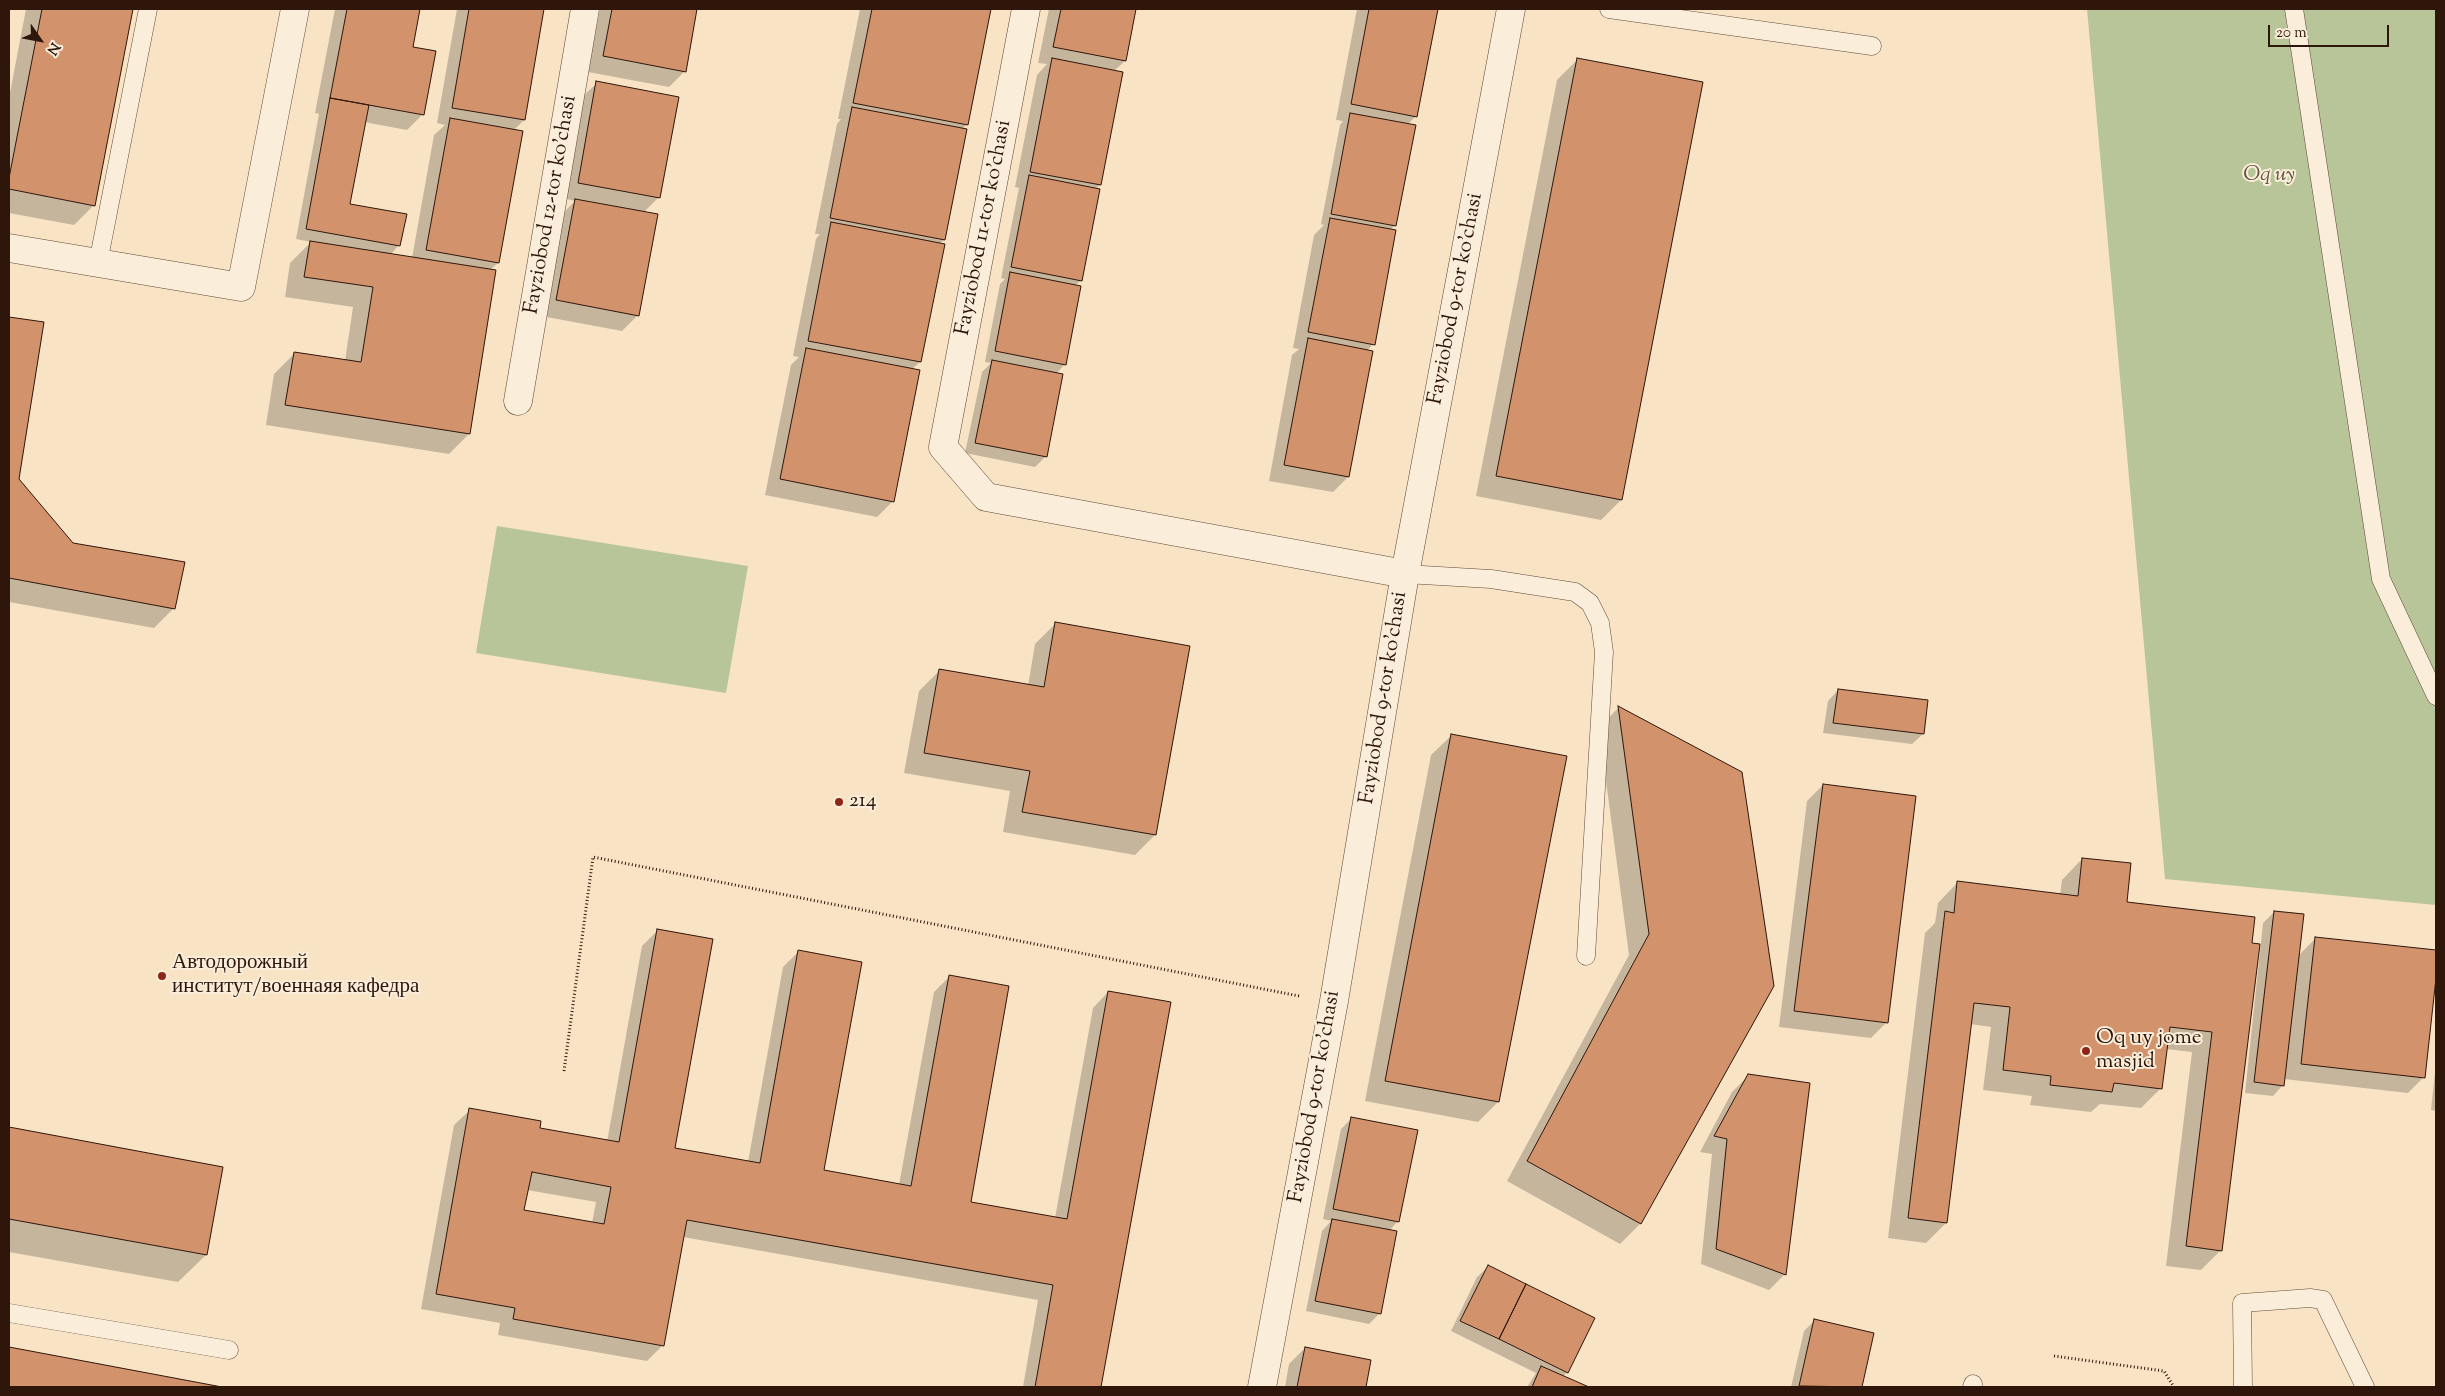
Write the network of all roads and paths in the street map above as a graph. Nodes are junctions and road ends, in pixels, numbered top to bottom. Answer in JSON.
{"nodes":[{"id":1,"x":148,"y":9,"type":"edge"},
{"id":2,"x":295,"y":9,"type":"edge"},
{"id":3,"x":585,"y":9,"type":"edge"},
{"id":4,"x":1026,"y":9,"type":"edge"},
{"id":5,"x":1511,"y":9,"type":"edge"},
{"id":6,"x":1609,"y":9,"type":"edge"},
{"id":7,"x":2294,"y":9,"type":"edge"},
{"id":8,"x":1872,"y":46,"type":"dead end"},
{"id":9,"x":9,"y":248,"type":"edge"},
{"id":10,"x":98,"y":263,"type":"junction"},
{"id":11,"x":518,"y":401,"type":"dead end"},
{"id":12,"x":1405,"y":574,"type":"junction"},
{"id":13,"x":2436,"y":696,"type":"edge"},
{"id":14,"x":1586,"y":956,"type":"dead end"},
{"id":15,"x":1334,"y":1001,"type":"junction"},
{"id":16,"x":564,"y":1071,"type":"dead end"},
{"id":17,"x":9,"y":1314,"type":"edge"},
{"id":18,"x":228,"y":1350,"type":"dead end"},
{"id":19,"x":2054,"y":1356,"type":"dead end"},
{"id":20,"x":1262,"y":1387,"type":"edge"},
{"id":21,"x":2174,"y":1387,"type":"edge"},
{"id":22,"x":2243,"y":1387,"type":"edge"},
{"id":23,"x":2365,"y":1387,"type":"edge"}],
"edges":[{"from":1,"to":10,"type":"lane"},
{"from":2,"to":10,"type":"street"},
{"from":3,"to":11,"type":"street","name":"Fayziobod 12-tor ko'chasi"},
{"from":4,"to":12,"type":"street","name":"Fayziobod 11-tor ko'chasi"},
{"from":5,"to":12,"type":"street","name":"Fayziobod 9-tor ko'chasi"},
{"from":6,"to":8,"type":"lane"},
{"from":7,"to":13,"type":"lane"},
{"from":9,"to":10,"type":"street"},
{"from":12,"to":14,"type":"lane"},
{"from":12,"to":15,"type":"street","name":"Fayziobod 9-tor ko'chasi"},
{"from":15,"to":16,"type":"path"},
{"from":15,"to":20,"type":"street","name":"Fayziobod 9-tor ko'chasi"},
{"from":17,"to":18,"type":"lane"},
{"from":19,"to":21,"type":"path"},
{"from":22,"to":23,"type":"lane"}]}
